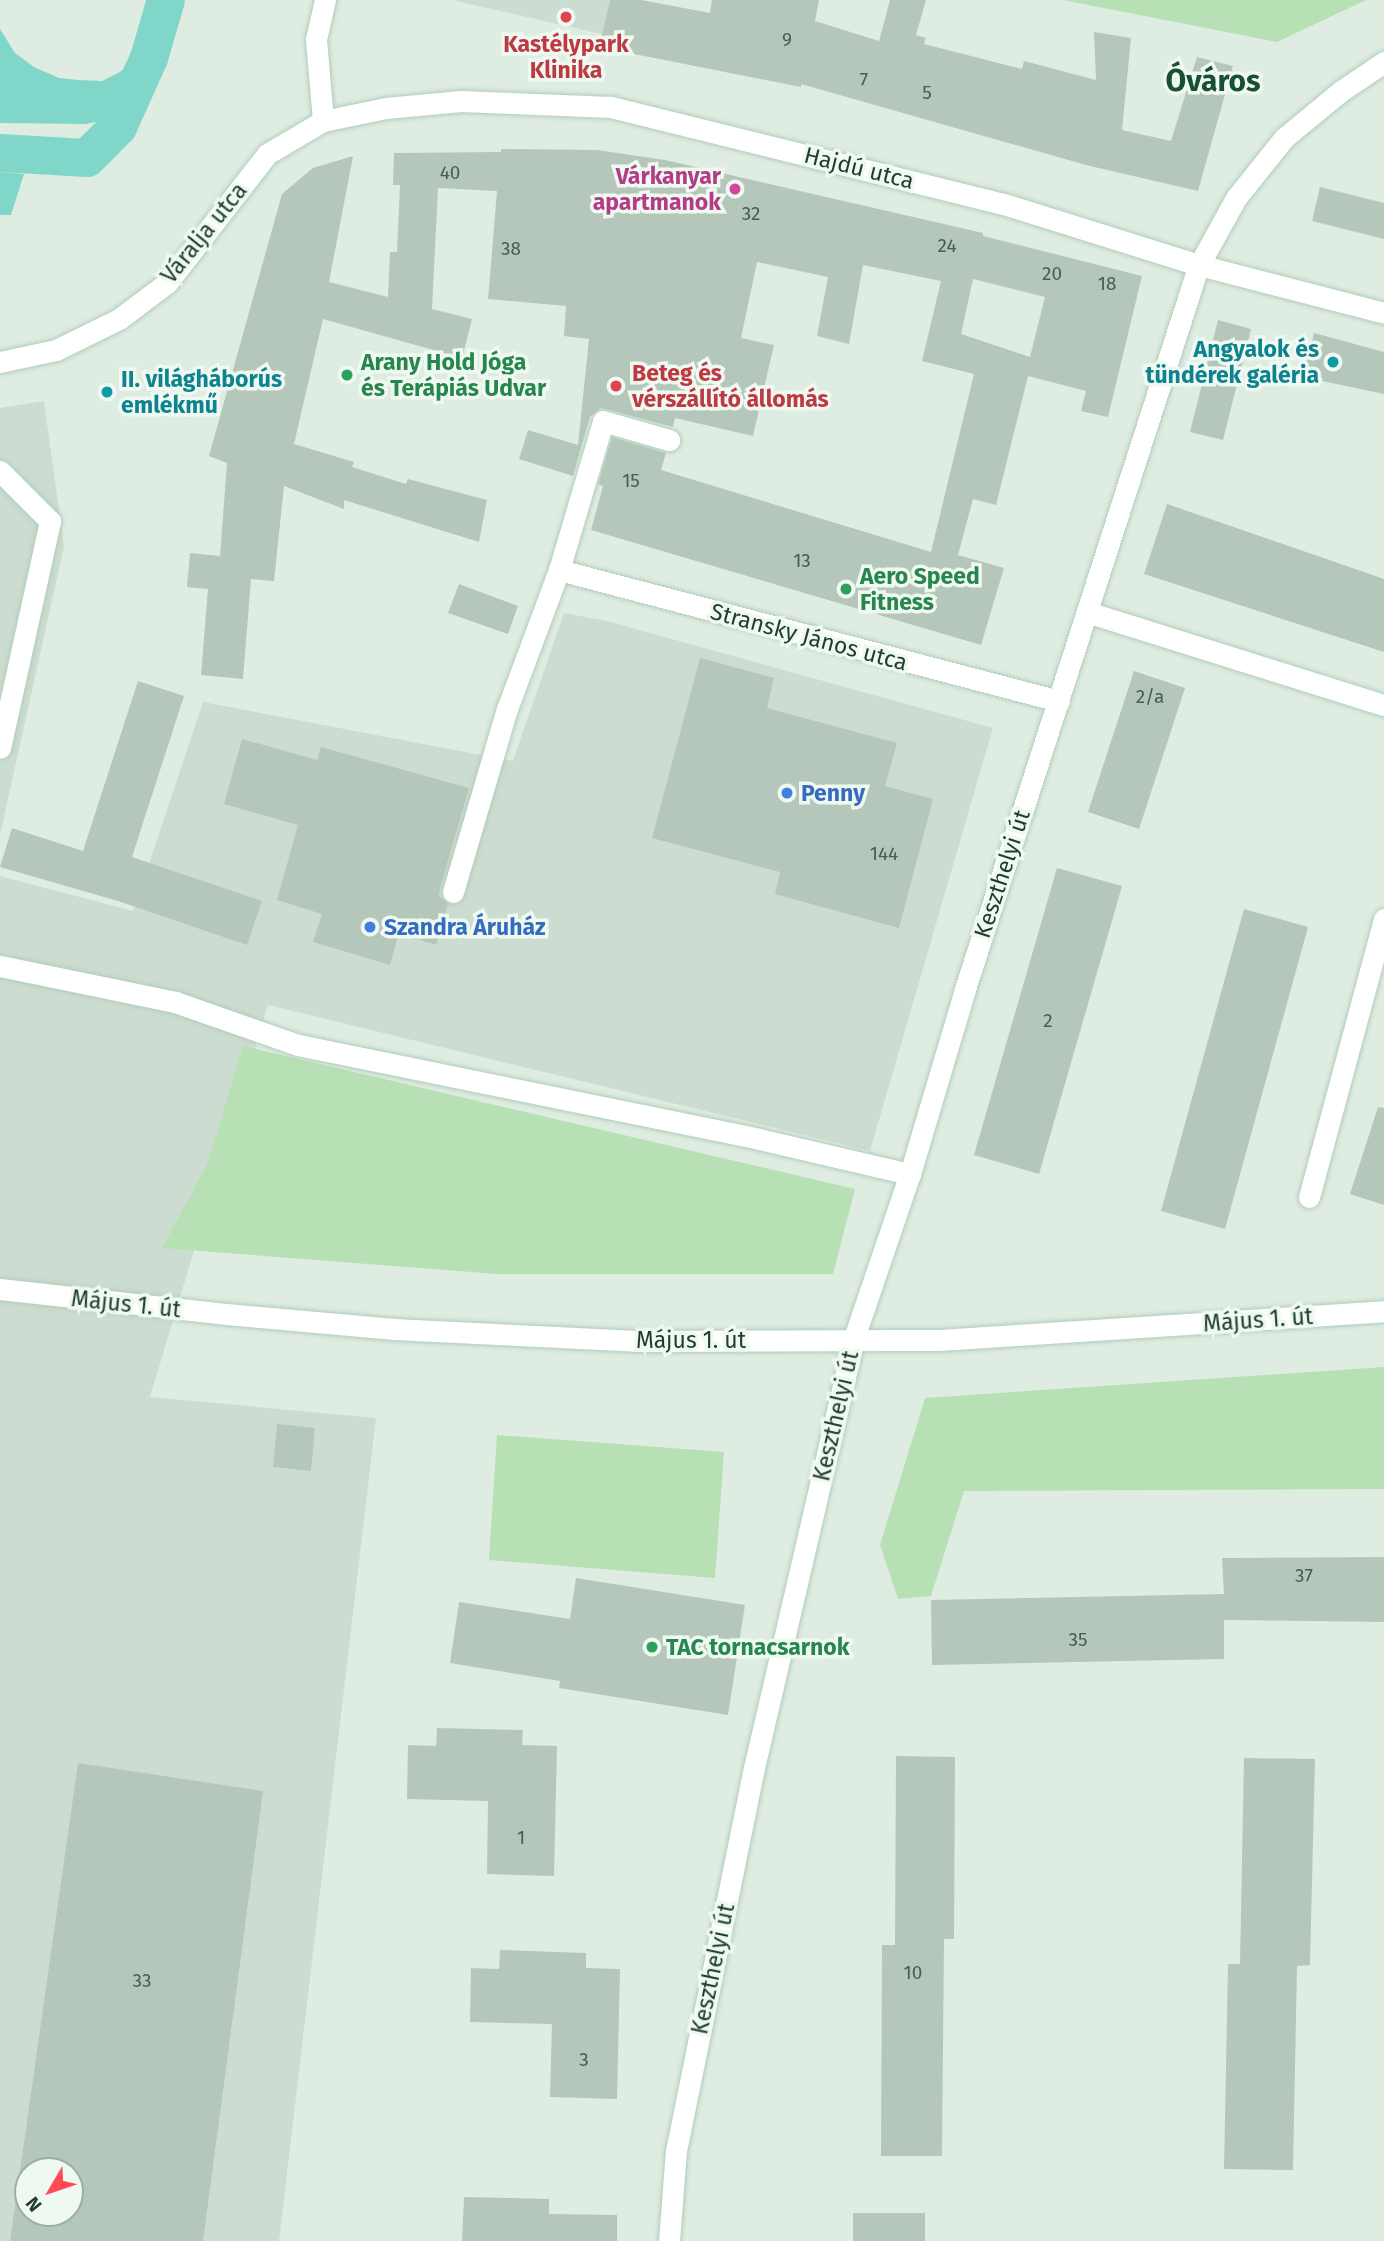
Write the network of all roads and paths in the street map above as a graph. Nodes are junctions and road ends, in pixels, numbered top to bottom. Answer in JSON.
{"nodes":[{"id":1,"x":325,"y":0,"type":"edge"},
{"id":2,"x":1384,"y":62,"type":"edge"},
{"id":3,"x":323,"y":121,"type":"junction"},
{"id":4,"x":1199,"y":265,"type":"junction"},
{"id":5,"x":1384,"y":313,"type":"edge"},
{"id":6,"x":0,"y":362,"type":"edge"},
{"id":7,"x":669,"y":440,"type":"dead end"},
{"id":8,"x":0,"y":471,"type":"edge"},
{"id":9,"x":559,"y":570,"type":"junction"},
{"id":10,"x":1087,"y":612,"type":"junction"},
{"id":11,"x":1059,"y":701,"type":"junction"},
{"id":12,"x":1384,"y":705,"type":"edge"},
{"id":13,"x":0,"y":748,"type":"edge"},
{"id":14,"x":453,"y":892,"type":"dead end"},
{"id":15,"x":1384,"y":919,"type":"edge"},
{"id":16,"x":0,"y":966,"type":"edge"},
{"id":17,"x":910,"y":1174,"type":"junction"},
{"id":18,"x":1309,"y":1197,"type":"dead end"},
{"id":19,"x":0,"y":1289,"type":"edge"},
{"id":20,"x":1384,"y":1311,"type":"edge"},
{"id":21,"x":853,"y":1341,"type":"junction"},
{"id":22,"x":668,"y":2241,"type":"edge"}],
"edges":[{"from":1,"to":3,"type":"street"},
{"from":2,"to":4,"type":"street","name":"Keszthelyi út"},
{"from":3,"to":4,"type":"street","name":"Hajdú utca"},
{"from":3,"to":6,"type":"street","name":"Váralja utca"},
{"from":4,"to":5,"type":"street","name":"Hajdú utca"},
{"from":4,"to":10,"type":"street","name":"Keszthelyi út"},
{"from":7,"to":9,"type":"street"},
{"from":8,"to":13,"type":"street"},
{"from":9,"to":11,"type":"street","name":"Stransky János utca"},
{"from":9,"to":14,"type":"street"},
{"from":10,"to":11,"type":"street","name":"Keszthelyi út"},
{"from":10,"to":12,"type":"street"},
{"from":11,"to":17,"type":"street","name":"Keszthelyi út"},
{"from":15,"to":18,"type":"street"},
{"from":16,"to":17,"type":"street"},
{"from":17,"to":21,"type":"street","name":"Keszthelyi út"},
{"from":19,"to":21,"type":"street","name":"Május 1. út"},
{"from":20,"to":21,"type":"street","name":"Május 1. út"},
{"from":21,"to":22,"type":"street","name":"Keszthelyi út"}]}
